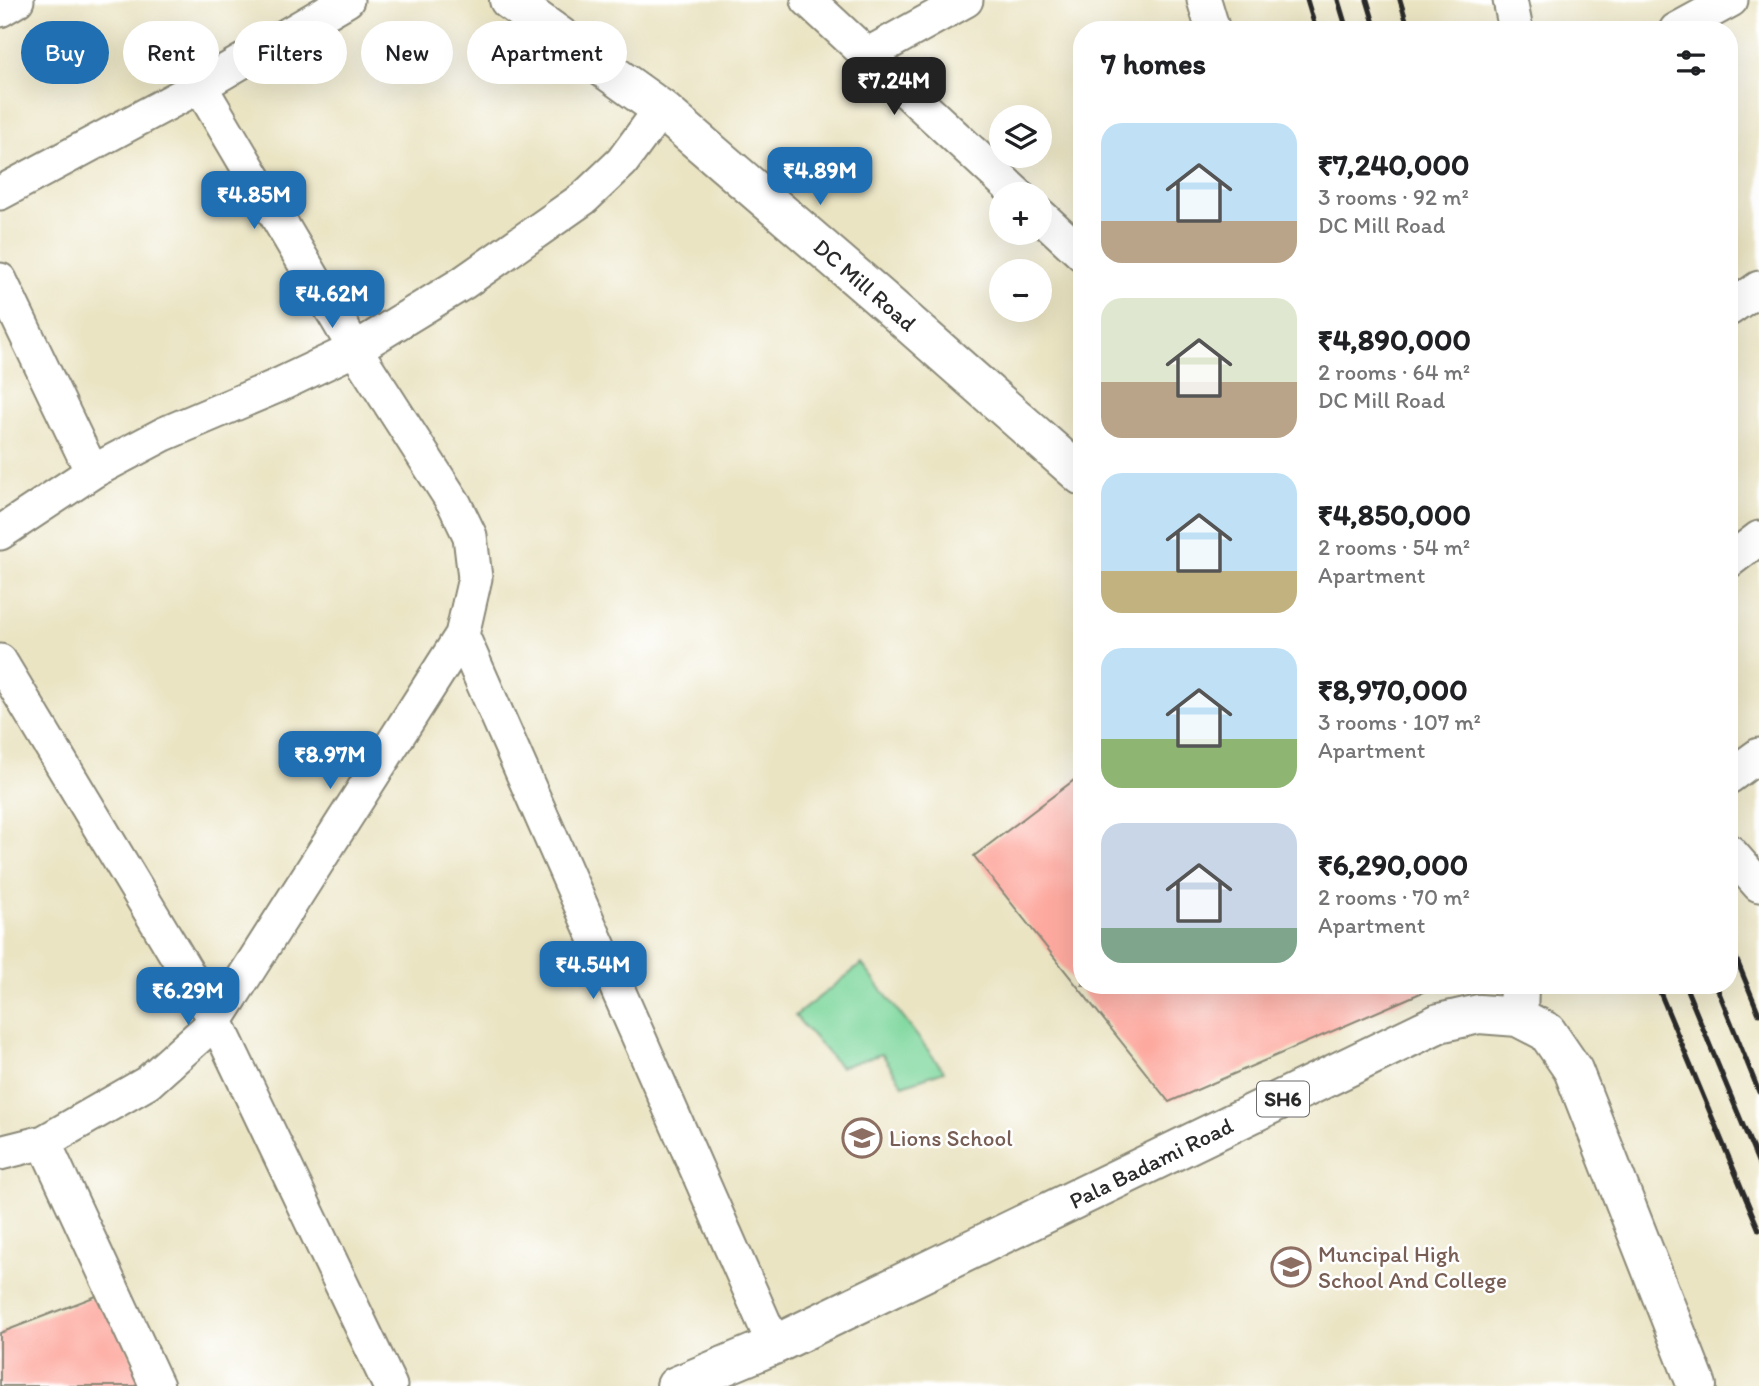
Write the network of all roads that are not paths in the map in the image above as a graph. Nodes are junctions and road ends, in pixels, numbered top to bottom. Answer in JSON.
{"nodes":[{"id":1,"x":17,"y":0,"type":"edge"},
{"id":2,"x":347,"y":0,"type":"edge"},
{"id":3,"x":509,"y":0,"type":"edge"},
{"id":4,"x":808,"y":0,"type":"edge"},
{"id":5,"x":966,"y":0,"type":"edge"},
{"id":6,"x":1204,"y":0,"type":"edge"},
{"id":7,"x":1510,"y":0,"type":"edge"},
{"id":8,"x":1731,"y":0,"type":"edge"},
{"id":9,"x":0,"y":10,"type":"edge"},
{"id":10,"x":1210,"y":21,"type":"edge"},
{"id":11,"x":1514,"y":21,"type":"edge"},
{"id":12,"x":1692,"y":21,"type":"edge"},
{"id":13,"x":867,"y":55,"type":"junction"},
{"id":14,"x":200,"y":86,"type":"junction"},
{"id":15,"x":661,"y":109,"type":"junction"},
{"id":16,"x":1004,"y":182,"type":"edge"},
{"id":17,"x":0,"y":193,"type":"edge"},
{"id":18,"x":1052,"y":226,"type":"edge"},
{"id":19,"x":1073,"y":246,"type":"edge"},
{"id":20,"x":0,"y":280,"type":"edge"},
{"id":21,"x":1759,"y":288,"type":"edge"},
{"id":22,"x":1738,"y":303,"type":"edge"},
{"id":23,"x":355,"y":349,"type":"junction"},
{"id":24,"x":1073,"y":468,"type":"edge"},
{"id":25,"x":92,"y":472,"type":"junction"},
{"id":26,"x":0,"y":533,"type":"edge"},
{"id":27,"x":1759,"y":538,"type":"edge"},
{"id":28,"x":1738,"y":554,"type":"edge"},
{"id":29,"x":462,"y":635,"type":"junction"},
{"id":30,"x":0,"y":661,"type":"edge"},
{"id":31,"x":1759,"y":755,"type":"edge"},
{"id":32,"x":1738,"y":770,"type":"edge"},
{"id":33,"x":1738,"y":861,"type":"edge"},
{"id":34,"x":1759,"y":884,"type":"edge"},
{"id":35,"x":1519,"y":1001,"type":"edge"},
{"id":36,"x":216,"y":1021,"type":"junction"},
{"id":37,"x":44,"y":1142,"type":"junction"},
{"id":38,"x":0,"y":1152,"type":"edge"},
{"id":39,"x":774,"y":1345,"type":"junction"},
{"id":40,"x":157,"y":1386,"type":"edge"},
{"id":41,"x":390,"y":1386,"type":"edge"},
{"id":42,"x":676,"y":1386,"type":"edge"},
{"id":43,"x":1697,"y":1386,"type":"edge"}],
"edges":[{"from":1,"to":9,"type":"street"},
{"from":2,"to":14,"type":"street"},
{"from":3,"to":15,"type":"main road","name":"DC Mill Road"},
{"from":4,"to":13,"type":"street"},
{"from":5,"to":13,"type":"street"},
{"from":6,"to":10,"type":"street"},
{"from":7,"to":11,"type":"street"},
{"from":8,"to":12,"type":"street"},
{"from":13,"to":16,"type":"street"},
{"from":14,"to":17,"type":"street"},
{"from":14,"to":23,"type":"street"},
{"from":15,"to":23,"type":"street"},
{"from":15,"to":24,"type":"main road","name":"DC Mill Road"},
{"from":18,"to":19,"type":"street"},
{"from":20,"to":25,"type":"street"},
{"from":21,"to":22,"type":"street"},
{"from":23,"to":25,"type":"street"},
{"from":23,"to":29,"type":"street"},
{"from":25,"to":26,"type":"street"},
{"from":27,"to":28,"type":"street"},
{"from":29,"to":36,"type":"street"},
{"from":29,"to":39,"type":"street"},
{"from":30,"to":36,"type":"street"},
{"from":31,"to":32,"type":"street"},
{"from":33,"to":34,"type":"street"},
{"from":35,"to":39,"type":"main road","name":"Pala Badami Road","number":"SH6"},
{"from":35,"to":43,"type":"main road","name":"Pala Badami Road","number":"SH6"},
{"from":36,"to":37,"type":"street"},
{"from":36,"to":41,"type":"street"},
{"from":37,"to":38,"type":"street"},
{"from":37,"to":40,"type":"street"},
{"from":39,"to":42,"type":"main road","name":"Pala Badami Road","number":"SH6"}]}
